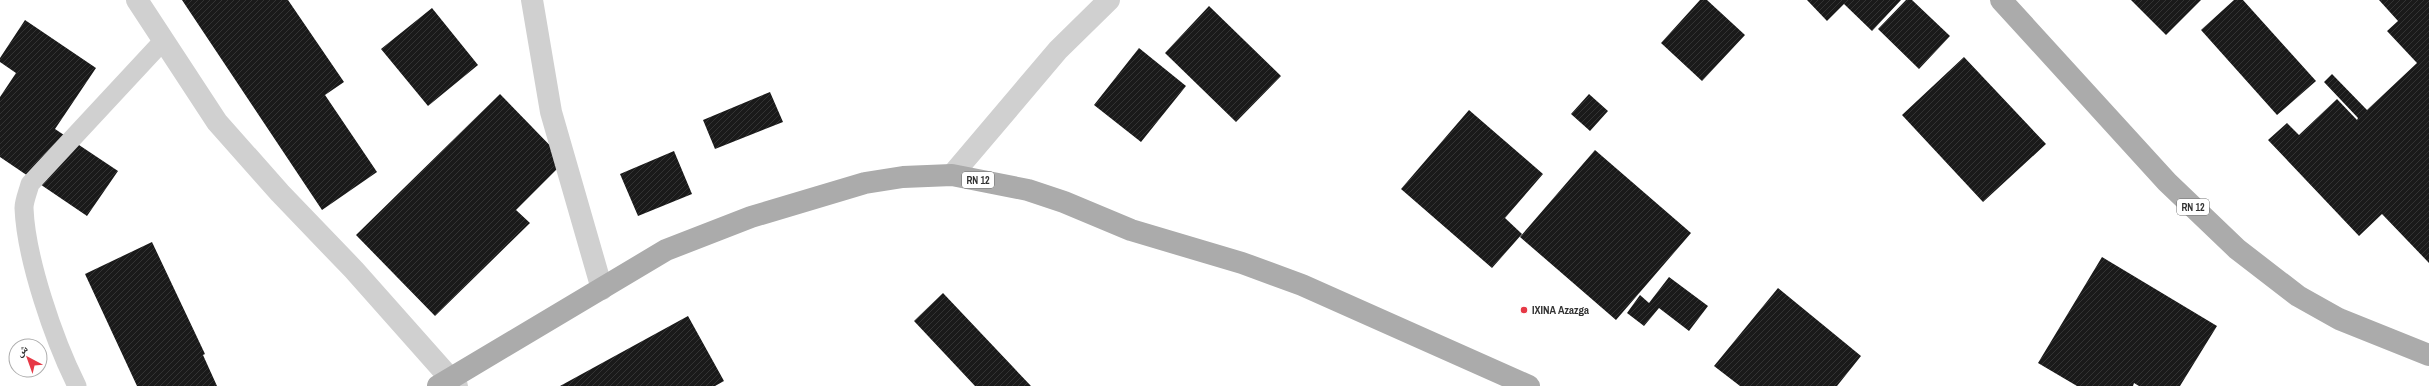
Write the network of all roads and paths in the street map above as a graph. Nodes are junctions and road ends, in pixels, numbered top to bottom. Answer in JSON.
{"nodes":[{"id":1,"x":137,"y":0,"type":"edge"},
{"id":2,"x":532,"y":0,"type":"edge"},
{"id":3,"x":1109,"y":0,"type":"edge"},
{"id":4,"x":2001,"y":0,"type":"edge"},
{"id":5,"x":163,"y":42,"type":"junction"},
{"id":6,"x":952,"y":175,"type":"junction"},
{"id":7,"x":602,"y":289,"type":"junction"},
{"id":8,"x":2429,"y":355,"type":"edge"},
{"id":9,"x":448,"y":384,"type":"edge"},
{"id":10,"x":77,"y":386,"type":"edge"},
{"id":11,"x":1529,"y":386,"type":"edge"}],
"edges":[{"from":1,"to":5,"type":"street"},
{"from":2,"to":7,"type":"street"},
{"from":3,"to":6,"type":"street"},
{"from":4,"to":8,"type":"main road","number":"RN 12"},
{"from":5,"to":9,"type":"street"},
{"from":5,"to":10,"type":"lane"},
{"from":6,"to":7,"type":"main road","number":"RN 12"},
{"from":6,"to":11,"type":"main road","number":"RN 12"},
{"from":7,"to":9,"type":"main road","number":"RN 12"}]}
